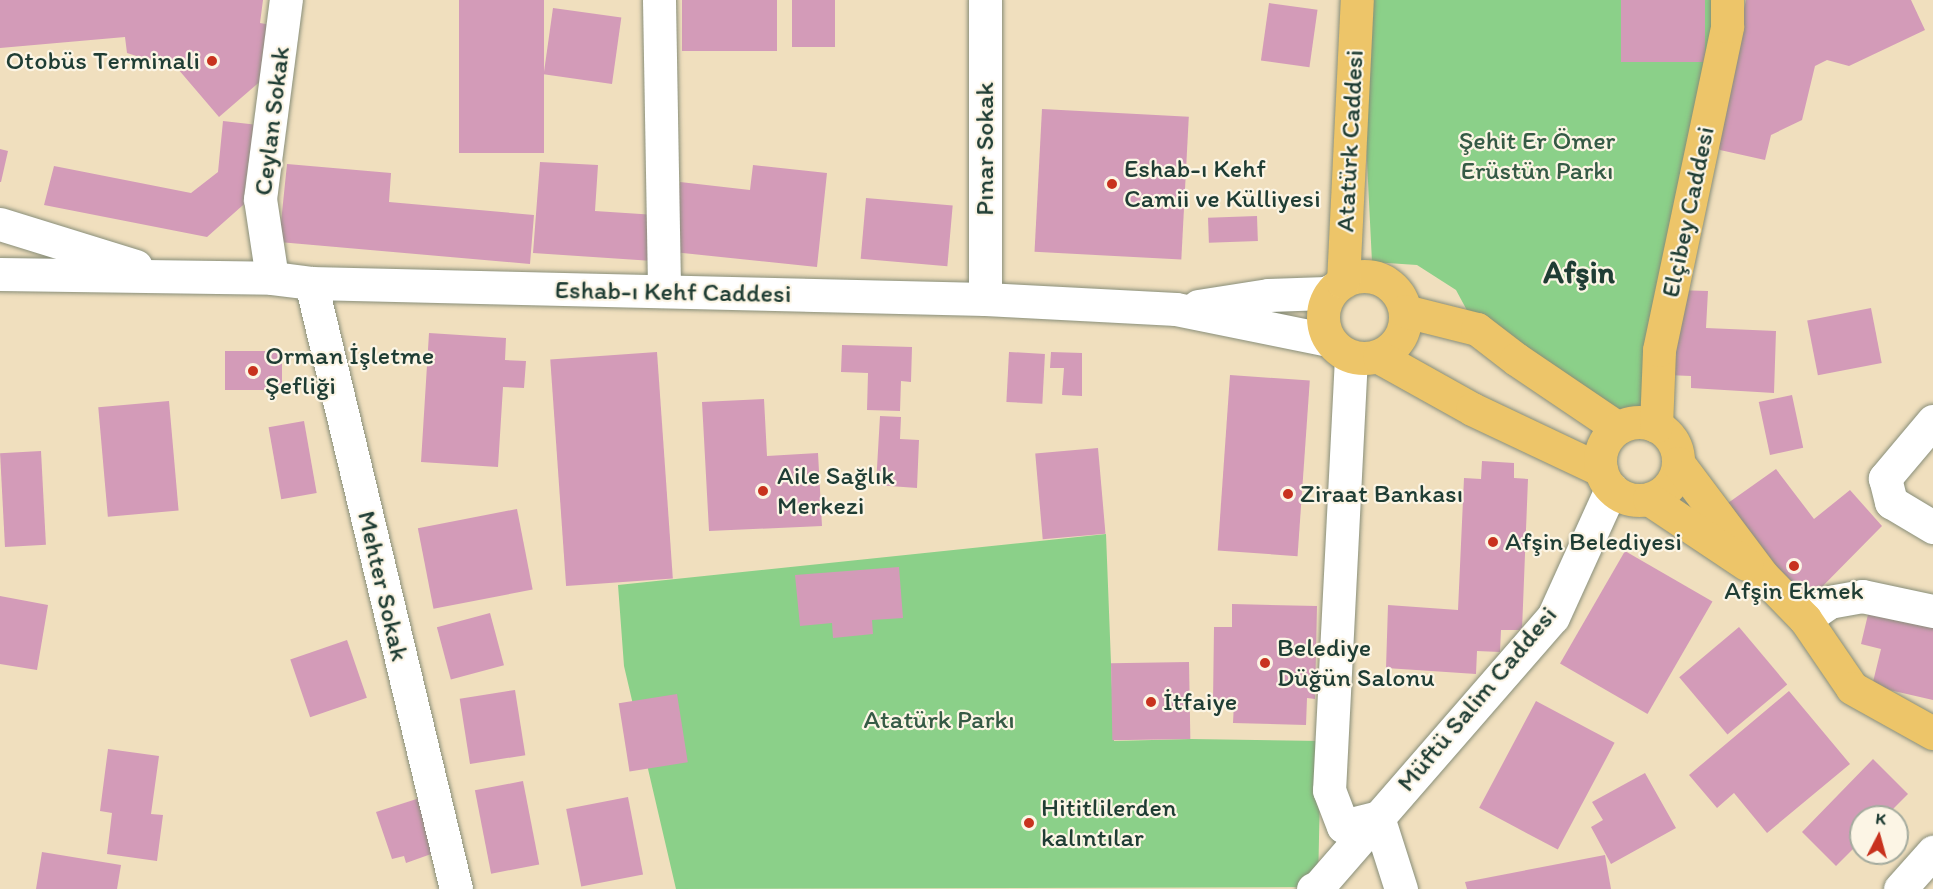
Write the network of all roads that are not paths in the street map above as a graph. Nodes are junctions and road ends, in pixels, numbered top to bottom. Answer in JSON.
{"nodes":[{"id":1,"x":286,"y":0,"type":"edge"},
{"id":2,"x":660,"y":0,"type":"edge"},
{"id":3,"x":986,"y":0,"type":"edge"},
{"id":4,"x":1357,"y":0,"type":"edge"},
{"id":5,"x":1727,"y":0,"type":"edge"},
{"id":6,"x":0,"y":224,"type":"edge"},
{"id":7,"x":0,"y":274,"type":"edge"},
{"id":8,"x":169,"y":276,"type":"junction"},
{"id":9,"x":272,"y":278,"type":"junction"},
{"id":10,"x":311,"y":283,"type":"junction"},
{"id":11,"x":1337,"y":286,"type":"junction"},
{"id":12,"x":664,"y":291,"type":"junction"},
{"id":13,"x":985,"y":299,"type":"junction"},
{"id":14,"x":1176,"y":309,"type":"junction"},
{"id":15,"x":1405,"y":311,"type":"junction"},
{"id":16,"x":1353,"y":351,"type":"junction"},
{"id":17,"x":1933,"y":421,"type":"edge"},
{"id":18,"x":1656,"y":426,"type":"junction"},
{"id":19,"x":1618,"y":428,"type":"junction"},
{"id":20,"x":1678,"y":463,"type":"junction"},
{"id":21,"x":1606,"y":480,"type":"junction"},
{"id":22,"x":1649,"y":499,"type":"junction"},
{"id":23,"x":1933,"y":527,"type":"edge"},
{"id":24,"x":1762,"y":575,"type":"junction"},
{"id":25,"x":1932,"y":610,"type":"edge"},
{"id":26,"x":1804,"y":618,"type":"junction"},
{"id":27,"x":1933,"y":733,"type":"edge"},
{"id":28,"x":1378,"y":817,"type":"junction"},
{"id":29,"x":1933,"y":852,"type":"edge"},
{"id":30,"x":456,"y":889,"type":"edge"},
{"id":31,"x":1313,"y":889,"type":"edge"},
{"id":32,"x":1401,"y":889,"type":"edge"},
{"id":33,"x":1900,"y":889,"type":"edge"}],
"edges":[{"from":1,"to":9,"type":"street","name":"Ceylan Sokak"},
{"from":2,"to":12,"type":"street"},
{"from":3,"to":13,"type":"street","name":"Pınar Sokak"},
{"from":4,"to":11,"type":"main road","name":"Atatürk Caddesi"},
{"from":5,"to":18,"type":"main road","name":"Elçibey Caddesi"},
{"from":6,"to":8,"type":"street"},
{"from":7,"to":8,"type":"street","name":"Eshab-ı Kehf Caddesi"},
{"from":8,"to":9,"type":"street","name":"Eshab-ı Kehf Caddesi"},
{"from":9,"to":10,"type":"street","name":"Eshab-ı Kehf Caddesi"},
{"from":10,"to":12,"type":"street","name":"Eshab-ı Kehf Caddesi"},
{"from":10,"to":30,"type":"street","name":"Mehter Sokak"},
{"from":11,"to":14,"type":"street"},
{"from":11,"to":15,"type":"main road"},
{"from":11,"to":16,"type":"main road"},
{"from":12,"to":13,"type":"street","name":"Eshab-ı Kehf Caddesi"},
{"from":13,"to":14,"type":"street","name":"Eshab-ı Kehf Caddesi"},
{"from":14,"to":16,"type":"street"},
{"from":15,"to":16,"type":"main road"},
{"from":15,"to":19,"type":"main road"},
{"from":16,"to":21,"type":"main road"},
{"from":16,"to":28,"type":"street"},
{"from":17,"to":23,"type":"street"},
{"from":18,"to":19,"type":"main road"},
{"from":18,"to":20,"type":"main road"},
{"from":19,"to":21,"type":"main road"},
{"from":20,"to":22,"type":"main road"},
{"from":20,"to":24,"type":"main road"},
{"from":21,"to":22,"type":"main road"},
{"from":21,"to":28,"type":"street","name":"Müftü Salim Caddesi"},
{"from":22,"to":24,"type":"main road"},
{"from":24,"to":26,"type":"main road"},
{"from":25,"to":26,"type":"street"},
{"from":26,"to":27,"type":"main road"},
{"from":28,"to":31,"type":"street","name":"Müftü Salim Caddesi"},
{"from":28,"to":32,"type":"street"},
{"from":29,"to":33,"type":"street"}]}
